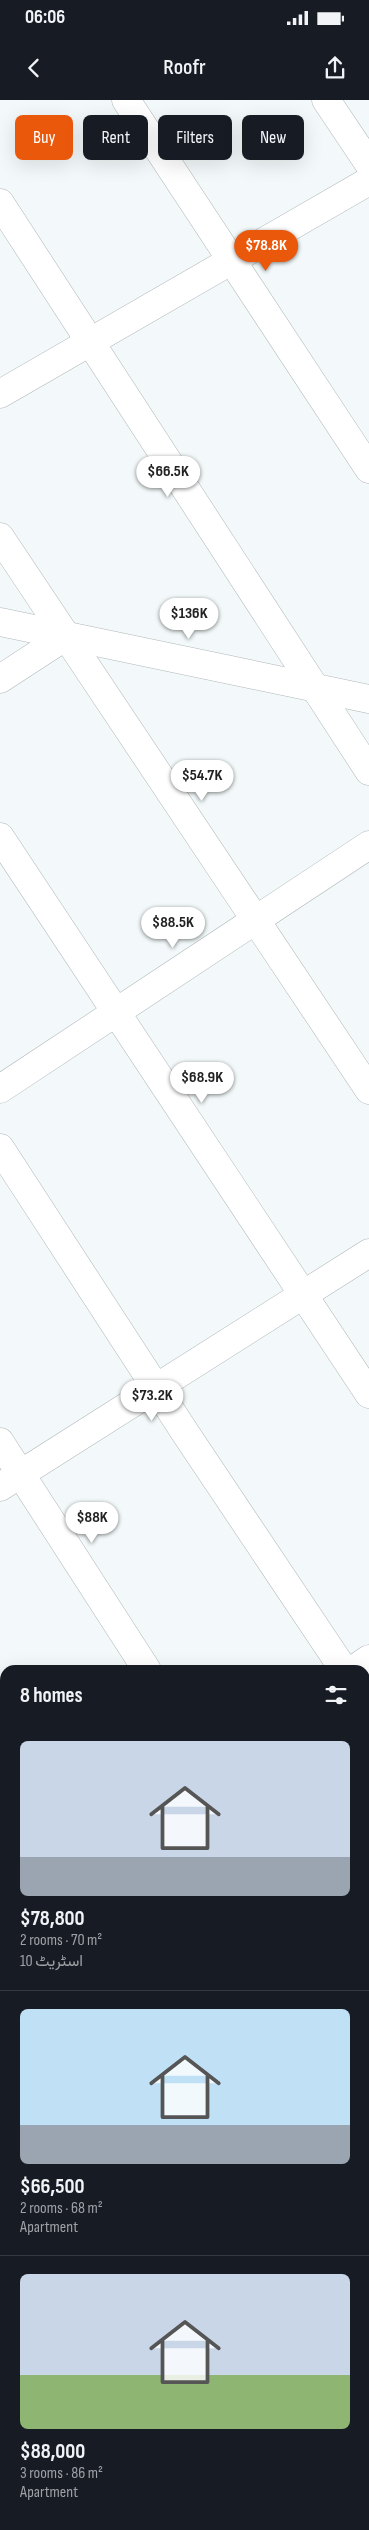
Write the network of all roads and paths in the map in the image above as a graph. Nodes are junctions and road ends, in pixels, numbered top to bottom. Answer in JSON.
{"nodes":[{"id":1,"x":126,"y":100,"type":"edge"},
{"id":2,"x":326,"y":100,"type":"edge"},
{"id":3,"x":369,"y":164,"type":"edge"},
{"id":4,"x":369,"y":181,"type":"edge"},
{"id":5,"x":0,"y":203,"type":"edge"},
{"id":6,"x":232,"y":260,"type":"junction"},
{"id":7,"x":91,"y":341,"type":"junction"},
{"id":8,"x":0,"y":394,"type":"edge"},
{"id":9,"x":369,"y":468,"type":"edge"},
{"id":10,"x":0,"y":537,"type":"edge"},
{"id":11,"x":0,"y":622,"type":"edge"},
{"id":12,"x":66,"y":636,"type":"junction"},
{"id":13,"x":0,"y":679,"type":"edge"},
{"id":14,"x":315,"y":688,"type":"junction"},
{"id":15,"x":369,"y":698,"type":"edge"},
{"id":16,"x":369,"y":770,"type":"edge"},
{"id":17,"x":0,"y":836,"type":"edge"},
{"id":18,"x":369,"y":845,"type":"edge"},
{"id":19,"x":256,"y":920,"type":"junction"},
{"id":20,"x":116,"y":1012,"type":"junction"},
{"id":21,"x":0,"y":1089,"type":"edge"},
{"id":22,"x":369,"y":1090,"type":"edge"},
{"id":23,"x":0,"y":1148,"type":"edge"},
{"id":24,"x":369,"y":1253,"type":"edge"},
{"id":25,"x":303,"y":1295,"type":"junction"},
{"id":26,"x":156,"y":1388,"type":"junction"},
{"id":27,"x":369,"y":1394,"type":"edge"},
{"id":28,"x":0,"y":1442,"type":"edge"},
{"id":29,"x":10,"y":1480,"type":"edge"},
{"id":30,"x":143,"y":1665,"type":"edge"},
{"id":31,"x":341,"y":1665,"type":"edge"}],
"edges":[{"from":1,"to":6,"type":"street"},
{"from":2,"to":3,"type":"street"},
{"from":4,"to":6,"type":"street"},
{"from":5,"to":7,"type":"street"},
{"from":6,"to":7,"type":"street"},
{"from":6,"to":9,"type":"street"},
{"from":7,"to":8,"type":"street"},
{"from":7,"to":14,"type":"street"},
{"from":10,"to":12,"type":"street"},
{"from":11,"to":12,"type":"street"},
{"from":12,"to":13,"type":"street"},
{"from":12,"to":14,"type":"street"},
{"from":12,"to":19,"type":"street"},
{"from":14,"to":15,"type":"street"},
{"from":14,"to":16,"type":"street"},
{"from":17,"to":20,"type":"street"},
{"from":18,"to":19,"type":"street"},
{"from":19,"to":20,"type":"street"},
{"from":19,"to":22,"type":"street"},
{"from":20,"to":21,"type":"street"},
{"from":20,"to":25,"type":"street"},
{"from":23,"to":26,"type":"street"},
{"from":24,"to":25,"type":"street"},
{"from":25,"to":26,"type":"street"},
{"from":25,"to":27,"type":"street"},
{"from":26,"to":29,"type":"street"},
{"from":26,"to":31,"type":"street"},
{"from":28,"to":29,"type":"street"},
{"from":29,"to":30,"type":"street"}]}
